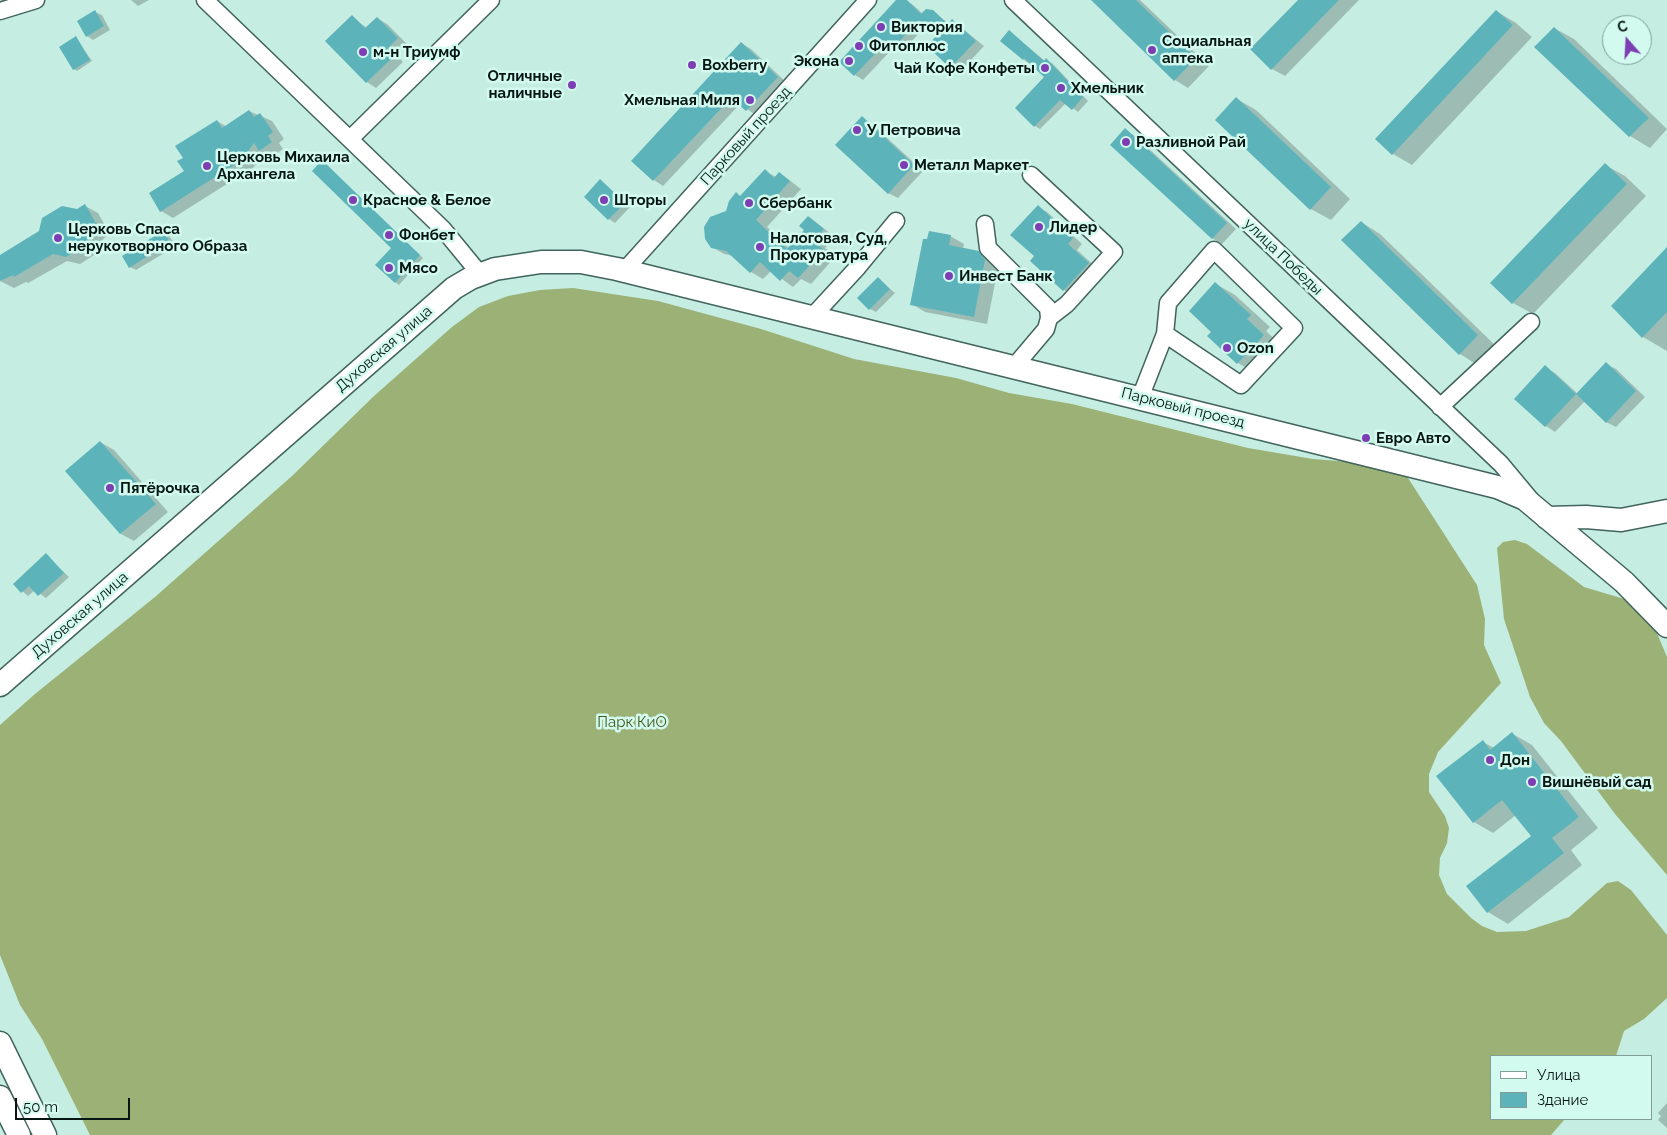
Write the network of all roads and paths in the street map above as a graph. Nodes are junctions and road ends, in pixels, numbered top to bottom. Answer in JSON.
{"nodes":[{"id":1,"x":36,"y":0,"type":"edge"},
{"id":2,"x":206,"y":0,"type":"edge"},
{"id":3,"x":491,"y":0,"type":"edge"},
{"id":4,"x":868,"y":0,"type":"edge"},
{"id":5,"x":1013,"y":0,"type":"edge"},
{"id":6,"x":0,"y":11,"type":"edge"},
{"id":7,"x":351,"y":138,"type":"junction"},
{"id":8,"x":1031,"y":175,"type":"dead end"},
{"id":9,"x":896,"y":221,"type":"dead end"},
{"id":10,"x":985,"y":224,"type":"dead end"},
{"id":11,"x":624,"y":271,"type":"junction"},
{"id":12,"x":480,"y":274,"type":"junction"},
{"id":13,"x":811,"y":318,"type":"junction"},
{"id":14,"x":1049,"y":318,"type":"junction"},
{"id":15,"x":1531,"y":322,"type":"dead end"},
{"id":16,"x":1165,"y":334,"type":"junction"},
{"id":17,"x":1013,"y":368,"type":"junction"},
{"id":18,"x":1140,"y":398,"type":"junction"},
{"id":19,"x":1440,"y":407,"type":"junction"},
{"id":20,"x":1667,"y":511,"type":"edge"},
{"id":21,"x":1547,"y":518,"type":"junction"},
{"id":22,"x":1667,"y":626,"type":"edge"},
{"id":23,"x":0,"y":685,"type":"edge"},
{"id":24,"x":0,"y":1042,"type":"edge"},
{"id":25,"x":0,"y":1097,"type":"edge"},
{"id":26,"x":19,"y":1135,"type":"edge"},
{"id":27,"x":45,"y":1135,"type":"edge"}],
"edges":[{"from":1,"to":6,"type":"street"},
{"from":2,"to":7,"type":"street"},
{"from":3,"to":7,"type":"street"},
{"from":4,"to":11,"type":"street","name":"Парковый проезд"},
{"from":5,"to":19,"type":"street","name":"улица Победы"},
{"from":7,"to":12,"type":"street"},
{"from":8,"to":14,"type":"street"},
{"from":9,"to":13,"type":"street"},
{"from":10,"to":14,"type":"street"},
{"from":11,"to":12,"type":"street","name":"Парковый проезд"},
{"from":11,"to":13,"type":"street","name":"Парковый проезд"},
{"from":12,"to":23,"type":"street","name":"Духовская улица"},
{"from":13,"to":17,"type":"street","name":"Парковый проезд"},
{"from":14,"to":17,"type":"street"},
{"from":15,"to":19,"type":"street"},
{"from":16,"to":16,"type":"street"},
{"from":16,"to":18,"type":"street"},
{"from":17,"to":18,"type":"street","name":"Парковый проезд"},
{"from":18,"to":21,"type":"street","name":"Парковый проезд"},
{"from":19,"to":21,"type":"street","name":"улица Победы"},
{"from":20,"to":21,"type":"street"},
{"from":21,"to":22,"type":"street","name":"Парковый проезд"},
{"from":24,"to":27,"type":"street"},
{"from":25,"to":26,"type":"street"}]}
